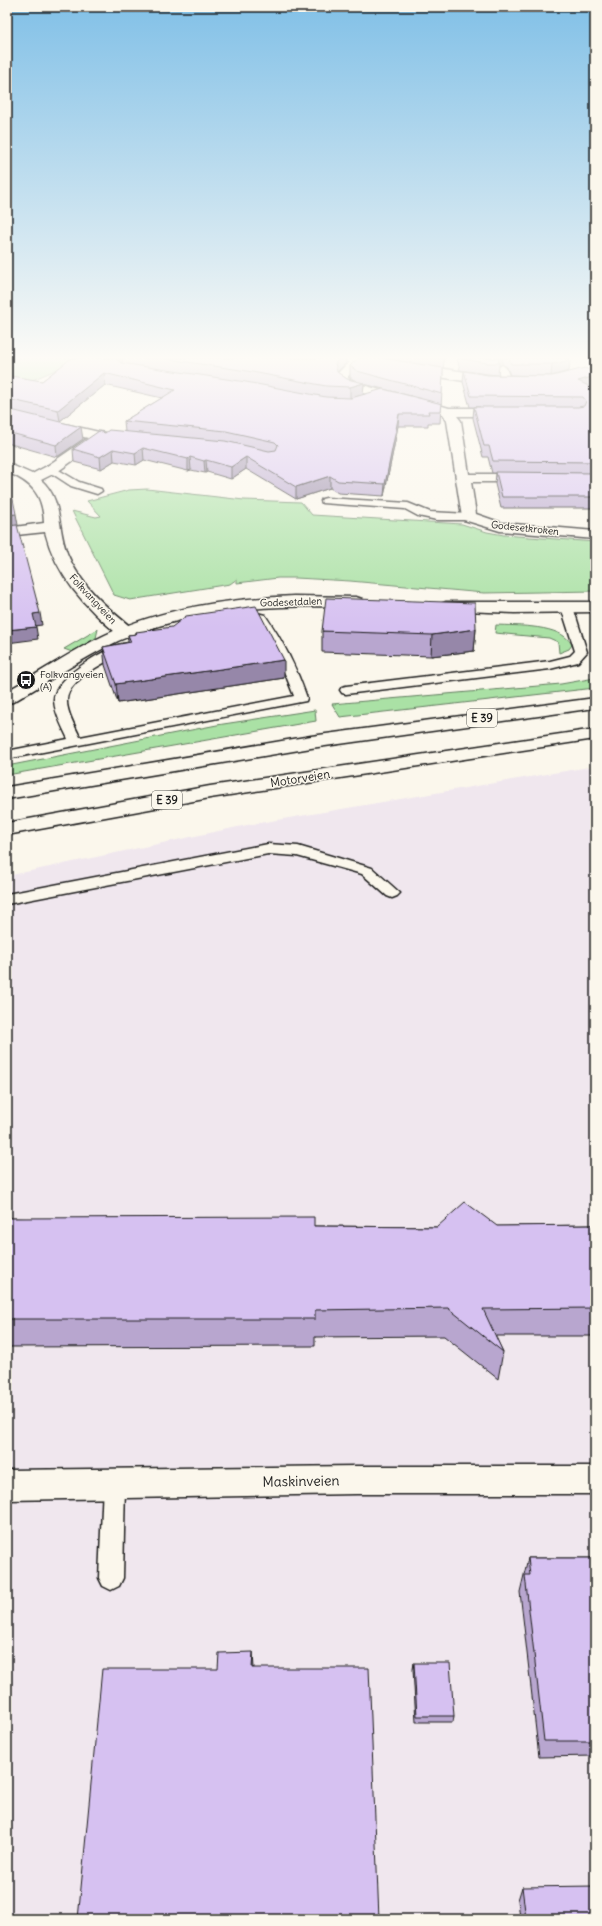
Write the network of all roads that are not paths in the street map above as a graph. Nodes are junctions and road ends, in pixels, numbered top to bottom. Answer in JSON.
{"nodes":[{"id":1,"x":82,"y":448,"type":"edge"},
{"id":2,"x":458,"y":448,"type":"edge"},
{"id":3,"x":7,"y":467,"type":"edge"},
{"id":4,"x":52,"y":469,"type":"junction"},
{"id":5,"x":462,"y":478,"type":"junction"},
{"id":6,"x":539,"y":478,"type":"edge"},
{"id":7,"x":32,"y":479,"type":"junction"},
{"id":8,"x":97,"y":491,"type":"dead end"},
{"id":9,"x":326,"y":501,"type":"dead end"},
{"id":10,"x":469,"y":517,"type":"junction"},
{"id":11,"x":52,"y":527,"type":"junction"},
{"id":12,"x":7,"y":532,"type":"edge"},
{"id":13,"x":595,"y":535,"type":"edge"},
{"id":14,"x":368,"y":603,"type":"edge"},
{"id":15,"x":429,"y":607,"type":"edge"},
{"id":16,"x":567,"y":607,"type":"junction"},
{"id":17,"x":595,"y":607,"type":"edge"},
{"id":18,"x":152,"y":636,"type":"edge"},
{"id":19,"x":129,"y":638,"type":"junction"},
{"id":20,"x":346,"y":690,"type":"dead end"},
{"id":21,"x":7,"y":698,"type":"edge"},
{"id":22,"x":595,"y":703,"type":"edge"},
{"id":23,"x":595,"y":734,"type":"edge"},
{"id":24,"x":75,"y":741,"type":"junction"},
{"id":25,"x":7,"y":755,"type":"edge"},
{"id":26,"x":7,"y":793,"type":"edge"},
{"id":27,"x":7,"y":829,"type":"edge"},
{"id":28,"x":392,"y":893,"type":"dead end"},
{"id":29,"x":7,"y":899,"type":"edge"},
{"id":30,"x":595,"y":1480,"type":"edge"},
{"id":31,"x":114,"y":1484,"type":"junction"},
{"id":32,"x":7,"y":1485,"type":"edge"},
{"id":33,"x":111,"y":1578,"type":"dead end"}],
"edges":[{"from":1,"to":4,"type":"main road"},
{"from":2,"to":5,"type":"main road"},
{"from":3,"to":7,"type":"main road","name":"Folkvangveien"},
{"from":4,"to":7,"type":"main road"},
{"from":4,"to":8,"type":"lane"},
{"from":5,"to":6,"type":"main road"},
{"from":5,"to":10,"type":"main road"},
{"from":7,"to":11,"type":"main road","name":"Folkvangveien"},
{"from":9,"to":10,"type":"lane"},
{"from":10,"to":13,"type":"main road","name":"Godesetkroken"},
{"from":11,"to":12,"type":"main road"},
{"from":11,"to":19,"type":"main road","name":"Folkvangveien"},
{"from":14,"to":19,"type":"main road","name":"Godesetdalen"},
{"from":15,"to":16,"type":"main road"},
{"from":16,"to":17,"type":"main road"},
{"from":16,"to":20,"type":"lane"},
{"from":18,"to":24,"type":"lane"},
{"from":19,"to":21,"type":"main road","name":"Godesetdalen"},
{"from":19,"to":24,"type":"lane"},
{"from":22,"to":26,"type":"main road","number":"E 39"},
{"from":23,"to":27,"type":"main road","name":"Motorveien","number":"E 39"},
{"from":24,"to":25,"type":"lane"},
{"from":28,"to":29,"type":"lane"},
{"from":30,"to":31,"type":"main road","name":"Maskinveien"},
{"from":31,"to":32,"type":"main road","name":"Maskinveien"},
{"from":31,"to":33,"type":"lane"}]}
